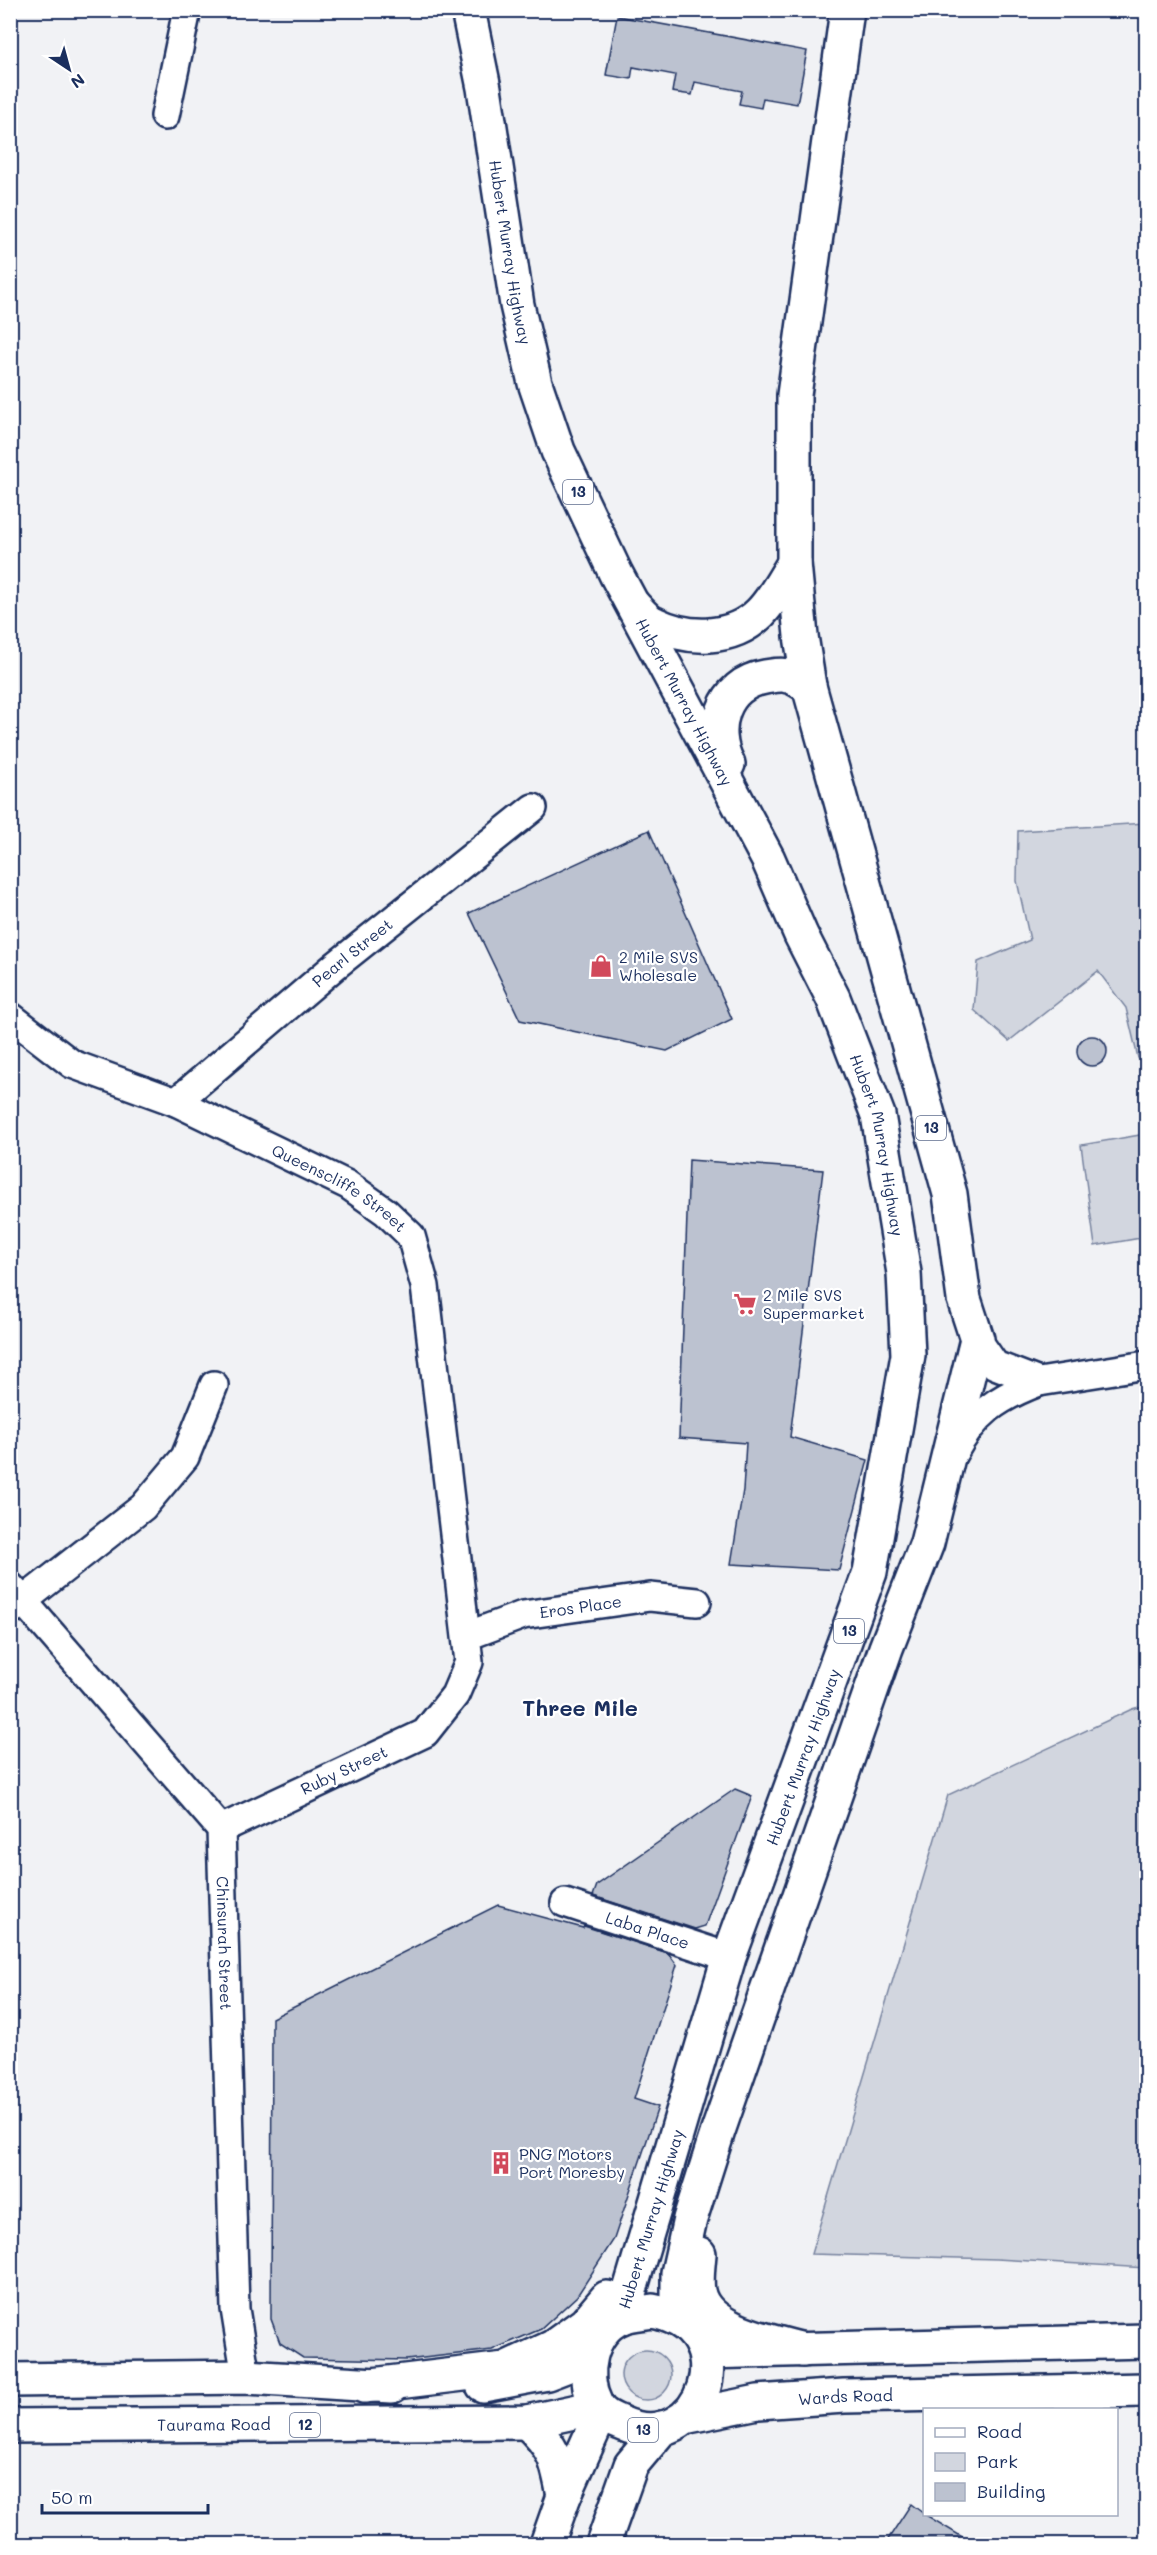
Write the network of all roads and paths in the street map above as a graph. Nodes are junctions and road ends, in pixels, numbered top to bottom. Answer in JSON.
{"nodes":[{"id":1,"x":186,"y":10,"type":"edge"},
{"id":2,"x":468,"y":10,"type":"edge"},
{"id":3,"x":847,"y":10,"type":"edge"},
{"id":4,"x":165,"y":116,"type":"dead end"},
{"id":5,"x":794,"y":563,"type":"junction"},
{"id":6,"x":631,"y":604,"type":"junction"},
{"id":7,"x":809,"y":686,"type":"junction"},
{"id":8,"x":533,"y":808,"type":"dead end"},
{"id":9,"x":768,"y":859,"type":"junction"},
{"id":10,"x":10,"y":1016,"type":"edge"},
{"id":11,"x":176,"y":1102,"type":"junction"},
{"id":12,"x":977,"y":1339,"type":"junction"},
{"id":13,"x":1146,"y":1365,"type":"edge"},
{"id":14,"x":1040,"y":1382,"type":"junction"},
{"id":15,"x":214,"y":1385,"type":"dead end"},
{"id":16,"x":945,"y":1470,"type":"junction"},
{"id":17,"x":15,"y":1599,"type":"edge"},
{"id":18,"x":697,"y":1602,"type":"dead end"},
{"id":19,"x":467,"y":1636,"type":"junction"},
{"id":20,"x":456,"y":1695,"type":"joint"},
{"id":21,"x":221,"y":1829,"type":"junction"},
{"id":22,"x":565,"y":1904,"type":"dead end"},
{"id":23,"x":729,"y":1958,"type":"junction"},
{"id":24,"x":718,"y":2131,"type":"junction"},
{"id":25,"x":649,"y":2225,"type":"junction"},
{"id":26,"x":622,"y":2317,"type":"junction"},
{"id":27,"x":678,"y":2319,"type":"junction"},
{"id":28,"x":1146,"y":2341,"type":"edge"},
{"id":29,"x":803,"y":2350,"type":"junction"},
{"id":30,"x":705,"y":2352,"type":"junction"},
{"id":31,"x":590,"y":2357,"type":"junction"},
{"id":32,"x":246,"y":2377,"type":"junction"},
{"id":33,"x":10,"y":2380,"type":"edge"},
{"id":34,"x":364,"y":2386,"type":"junction"},
{"id":35,"x":1146,"y":2390,"type":"edge"},
{"id":36,"x":599,"y":2410,"type":"junction"},
{"id":37,"x":527,"y":2422,"type":"junction"},
{"id":38,"x":675,"y":2422,"type":"junction"},
{"id":39,"x":10,"y":2426,"type":"edge"},
{"id":40,"x":564,"y":2496,"type":"junction"},
{"id":41,"x":547,"y":2544,"type":"edge"},
{"id":42,"x":603,"y":2544,"type":"edge"}],
"edges":[{"from":1,"to":4,"type":"street"},
{"from":2,"to":6,"type":"main road","name":"Hubert Murray Highway","number":"13"},
{"from":3,"to":5,"type":"main road","number":"13"},
{"from":5,"to":6,"type":"main road"},
{"from":5,"to":7,"type":"main road","number":"13"},
{"from":6,"to":9,"type":"main road","name":"Hubert Murray Highway","number":"13"},
{"from":7,"to":9,"type":"main road"},
{"from":7,"to":12,"type":"main road","number":"13"},
{"from":8,"to":11,"type":"street","name":"Pearl Street"},
{"from":9,"to":23,"type":"main road","name":"Hubert Murray Highway","number":"13"},
{"from":10,"to":11,"type":"street","name":"Queenscliffe Street"},
{"from":11,"to":19,"type":"street","name":"Queenscliffe Street"},
{"from":12,"to":14,"type":"street"},
{"from":12,"to":16,"type":"main road","number":"13"},
{"from":13,"to":14,"type":"street"},
{"from":14,"to":16,"type":"street"},
{"from":15,"to":17,"type":"street"},
{"from":16,"to":24,"type":"main road","number":"13"},
{"from":17,"to":21,"type":"street"},
{"from":18,"to":19,"type":"street","name":"Eros Place"},
{"from":19,"to":20,"type":"street","name":"Queenscliffe Street"},
{"from":20,"to":21,"type":"street","name":"Ruby Street"},
{"from":21,"to":32,"type":"street","name":"Chinsurah Street"},
{"from":22,"to":23,"type":"street","name":"Laba Place"},
{"from":23,"to":25,"type":"main road","name":"Hubert Murray Highway","number":"13"},
{"from":24,"to":27,"type":"main road","number":"13"},
{"from":24,"to":29,"type":"main road"},
{"from":25,"to":26,"type":"main road","name":"Hubert Murray Highway","number":"13"},
{"from":25,"to":34,"type":"main road"},
{"from":26,"to":27,"type":"main road"},
{"from":26,"to":31,"type":"main road"},
{"from":27,"to":30,"type":"main road"},
{"from":28,"to":29,"type":"main road"},
{"from":29,"to":30,"type":"main road"},
{"from":30,"to":38,"type":"main road","number":"13"},
{"from":31,"to":34,"type":"main road"},
{"from":31,"to":36,"type":"main road"},
{"from":32,"to":33,"type":"main road"},
{"from":32,"to":34,"type":"main road"},
{"from":35,"to":38,"type":"main road","name":"Wards Road"},
{"from":36,"to":37,"type":"main road","name":"Taurama Road","number":"12"},
{"from":36,"to":38,"type":"main road","number":"13"},
{"from":36,"to":40,"type":"main road"},
{"from":37,"to":39,"type":"main road","name":"Taurama Road","number":"12"},
{"from":37,"to":40,"type":"main road"},
{"from":38,"to":42,"type":"main road","number":"13"},
{"from":40,"to":41,"type":"main road"}]}
